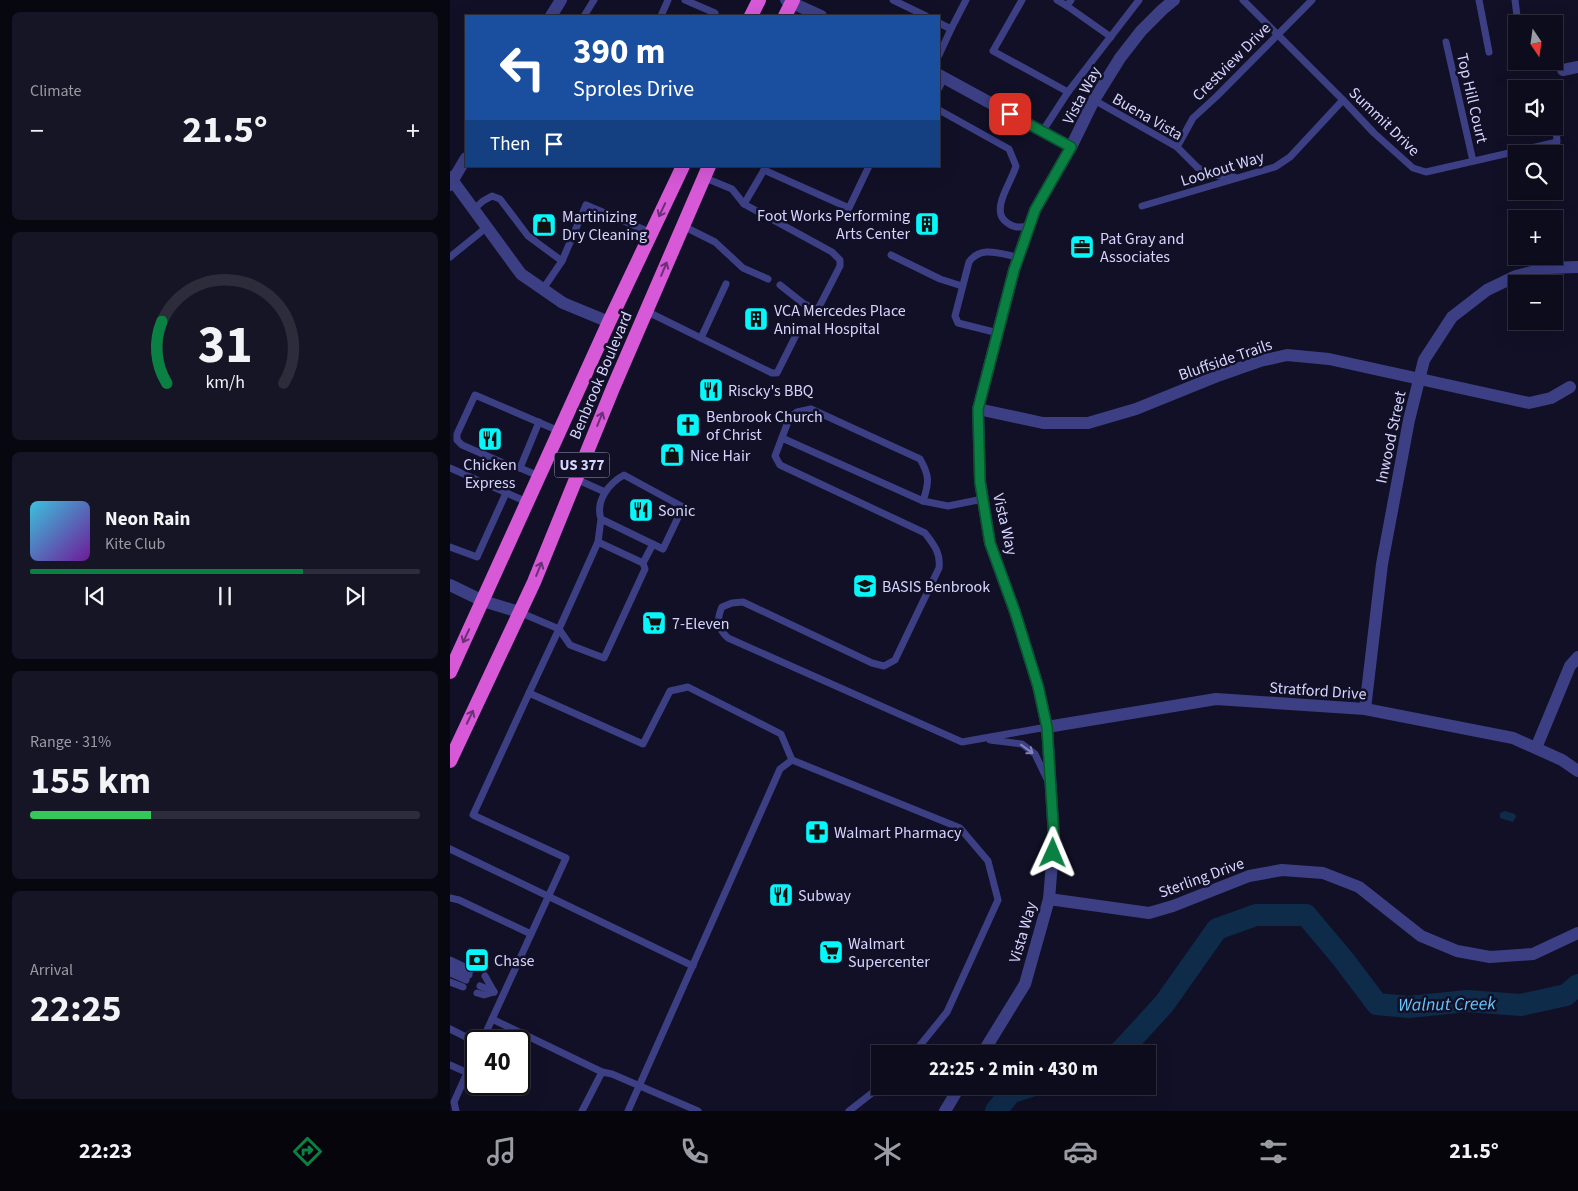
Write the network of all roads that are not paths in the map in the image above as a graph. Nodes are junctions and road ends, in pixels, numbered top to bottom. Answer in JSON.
{"nodes":[{"id":1,"x":560,"y":0,"type":"edge"},
{"id":2,"x":594,"y":0,"type":"edge"},
{"id":3,"x":668,"y":0,"type":"edge"},
{"id":4,"x":685,"y":0,"type":"edge"},
{"id":5,"x":759,"y":0,"type":"edge"},
{"id":6,"x":893,"y":0,"type":"edge"},
{"id":7,"x":966,"y":0,"type":"edge"},
{"id":8,"x":1022,"y":0,"type":"edge"},
{"id":9,"x":1057,"y":0,"type":"edge"},
{"id":10,"x":1139,"y":0,"type":"edge"},
{"id":11,"x":1174,"y":0,"type":"edge"},
{"id":12,"x":1243,"y":0,"type":"edge"},
{"id":13,"x":1312,"y":0,"type":"edge"},
{"id":14,"x":1479,"y":0,"type":"edge"},
{"id":15,"x":1515,"y":0,"type":"edge"},
{"id":16,"x":790,"y":1,"type":"edge"},
{"id":17,"x":1069,"y":3,"type":"edge"},
{"id":18,"x":552,"y":15,"type":"edge"},
{"id":19,"x":585,"y":15,"type":"edge"},
{"id":20,"x":661,"y":15,"type":"edge"},
{"id":21,"x":714,"y":15,"type":"edge"},
{"id":22,"x":752,"y":15,"type":"edge"},
{"id":23,"x":785,"y":15,"type":"edge"},
{"id":24,"x":819,"y":15,"type":"edge"},
{"id":25,"x":924,"y":15,"type":"edge"},
{"id":26,"x":1517,"y":15,"type":"edge"},
{"id":27,"x":940,"y":24,"type":"edge"},
{"id":28,"x":951,"y":29,"type":"junction"},
{"id":29,"x":1277,"y":36,"type":"junction"},
{"id":30,"x":1111,"y":37,"type":"junction"},
{"id":31,"x":1446,"y":42,"type":"dead end"},
{"id":32,"x":1489,"y":52,"type":"dead end"},
{"id":33,"x":940,"y":53,"type":"edge"},
{"id":34,"x":1578,"y":67,"type":"edge"},
{"id":35,"x":1563,"y":70,"type":"dead end"},
{"id":36,"x":941,"y":81,"type":"edge"},
{"id":37,"x":1068,"y":92,"type":"junction"},
{"id":38,"x":1094,"y":100,"type":"junction"},
{"id":39,"x":1343,"y":100,"type":"junction"},
{"id":40,"x":940,"y":111,"type":"edge"},
{"id":41,"x":1042,"y":132,"type":"junction"},
{"id":42,"x":1557,"y":135,"type":"edge"},
{"id":43,"x":1071,"y":147,"type":"junction"},
{"id":44,"x":1177,"y":147,"type":"junction"},
{"id":45,"x":465,"y":160,"type":"edge"},
{"id":46,"x":1473,"y":161,"type":"junction"},
{"id":47,"x":683,"y":167,"type":"edge"},
{"id":48,"x":869,"y":167,"type":"edge"},
{"id":49,"x":765,"y":168,"type":"edge"},
{"id":50,"x":706,"y":172,"type":"edge"},
{"id":51,"x":1242,"y":177,"type":"junction"},
{"id":52,"x":451,"y":181,"type":"edge"},
{"id":53,"x":744,"y":204,"type":"junction"},
{"id":54,"x":1142,"y":206,"type":"dead end"},
{"id":55,"x":474,"y":209,"type":"junction"},
{"id":56,"x":682,"y":226,"type":"junction"},
{"id":57,"x":1029,"y":226,"type":"junction"},
{"id":58,"x":487,"y":227,"type":"junction"},
{"id":59,"x":652,"y":233,"type":"junction"},
{"id":60,"x":891,"y":255,"type":"dead end"},
{"id":61,"x":450,"y":257,"type":"edge"},
{"id":62,"x":1018,"y":257,"type":"junction"},
{"id":63,"x":562,"y":261,"type":"junction"},
{"id":64,"x":1578,"y":267,"type":"edge"},
{"id":65,"x":768,"y":279,"type":"dead end"},
{"id":66,"x":726,"y":284,"type":"dead end"},
{"id":67,"x":780,"y":285,"type":"dead end"},
{"id":68,"x":962,"y":286,"type":"junction"},
{"id":69,"x":543,"y":289,"type":"junction"},
{"id":70,"x":646,"y":312,"type":"junction"},
{"id":71,"x":609,"y":322,"type":"junction"},
{"id":72,"x":797,"y":333,"type":"dead end"},
{"id":73,"x":998,"y":333,"type":"junction"},
{"id":74,"x":700,"y":338,"type":"junction"},
{"id":75,"x":1419,"y":379,"type":"junction"},
{"id":76,"x":1570,"y":386,"type":"dead end"},
{"id":77,"x":978,"y":409,"type":"junction"},
{"id":78,"x":539,"y":422,"type":"junction"},
{"id":79,"x":560,"y":431,"type":"junction"},
{"id":80,"x":782,"y":438,"type":"junction"},
{"id":81,"x":450,"y":468,"type":"edge"},
{"id":82,"x":520,"y":468,"type":"junction"},
{"id":83,"x":539,"y":476,"type":"junction"},
{"id":84,"x":576,"y":479,"type":"junction"},
{"id":85,"x":605,"y":492,"type":"junction"},
{"id":86,"x":506,"y":493,"type":"junction"},
{"id":87,"x":983,"y":499,"type":"junction"},
{"id":88,"x":923,"y":501,"type":"junction"},
{"id":89,"x":527,"y":502,"type":"junction"},
{"id":90,"x":601,"y":519,"type":"junction"},
{"id":91,"x":598,"y":542,"type":"junction"},
{"id":92,"x":653,"y":544,"type":"junction"},
{"id":93,"x":450,"y":546,"type":"edge"},
{"id":94,"x":643,"y":563,"type":"junction"},
{"id":95,"x":450,"y":585,"type":"edge"},
{"id":96,"x":483,"y":600,"type":"junction"},
{"id":97,"x":519,"y":612,"type":"junction"},
{"id":98,"x":559,"y":629,"type":"junction"},
{"id":99,"x":1578,"y":657,"type":"edge"},
{"id":100,"x":450,"y":672,"type":"edge"},
{"id":101,"x":529,"y":693,"type":"junction"},
{"id":102,"x":1365,"y":709,"type":"junction"},
{"id":103,"x":1047,"y":727,"type":"junction"},
{"id":104,"x":982,"y":738,"type":"junction"},
{"id":105,"x":1536,"y":748,"type":"junction"},
{"id":106,"x":792,"y":760,"type":"junction"},
{"id":107,"x":450,"y":761,"type":"edge"},
{"id":108,"x":1578,"y":771,"type":"edge"},
{"id":109,"x":1051,"y":788,"type":"junction"},
{"id":110,"x":450,"y":849,"type":"edge"},
{"id":111,"x":549,"y":896,"type":"junction"},
{"id":112,"x":450,"y":898,"type":"edge"},
{"id":113,"x":1049,"y":899,"type":"junction"},
{"id":114,"x":1578,"y":933,"type":"edge"},
{"id":115,"x":531,"y":934,"type":"junction"},
{"id":116,"x":450,"y":960,"type":"edge"},
{"id":117,"x":450,"y":966,"type":"edge"},
{"id":118,"x":693,"y":966,"type":"junction"},
{"id":119,"x":450,"y":973,"type":"edge"},
{"id":120,"x":467,"y":978,"type":"junction"},
{"id":121,"x":450,"y":982,"type":"edge"},
{"id":122,"x":492,"y":988,"type":"junction"},
{"id":123,"x":503,"y":996,"type":"junction"},
{"id":124,"x":492,"y":1019,"type":"junction"},
{"id":125,"x":450,"y":1029,"type":"edge"},
{"id":126,"x":487,"y":1030,"type":"edge"},
{"id":127,"x":465,"y":1036,"type":"edge"},
{"id":128,"x":920,"y":1045,"type":"edge"},
{"id":129,"x":987,"y":1045,"type":"edge"},
{"id":130,"x":450,"y":1064,"type":"edge"},
{"id":131,"x":465,"y":1072,"type":"edge"},
{"id":132,"x":602,"y":1072,"type":"junction"},
{"id":133,"x":465,"y":1079,"type":"edge"},
{"id":134,"x":639,"y":1086,"type":"junction"},
{"id":135,"x":871,"y":1094,"type":"edge"},
{"id":136,"x":955,"y":1095,"type":"edge"},
{"id":137,"x":456,"y":1111,"type":"edge"},
{"id":138,"x":582,"y":1111,"type":"edge"},
{"id":139,"x":628,"y":1111,"type":"edge"},
{"id":140,"x":698,"y":1111,"type":"edge"},
{"id":141,"x":849,"y":1111,"type":"edge"},
{"id":142,"x":945,"y":1111,"type":"edge"}],
"edges":[{"from":1,"to":18,"type":"street"},
{"from":2,"to":19,"type":"lane"},
{"from":3,"to":20,"type":"lane"},
{"from":4,"to":21,"type":"lane"},
{"from":5,"to":22,"type":"highway"},
{"from":6,"to":25,"type":"lane"},
{"from":7,"to":28,"type":"lane"},
{"from":8,"to":37,"type":"lane"},
{"from":9,"to":17,"type":"lane"},
{"from":10,"to":30,"type":"lane"},
{"from":11,"to":38,"type":"street","name":"Vista Way"},
{"from":12,"to":29,"type":"lane","name":"Summit Drive"},
{"from":13,"to":29,"type":"lane","name":"Crestview Drive"},
{"from":14,"to":32,"type":"lane"},
{"from":15,"to":26,"type":"lane"},
{"from":16,"to":23,"type":"highway"},
{"from":16,"to":24,"type":"street"},
{"from":17,"to":30,"type":"lane"},
{"from":27,"to":28,"type":"lane"},
{"from":28,"to":33,"type":"lane"},
{"from":29,"to":39,"type":"lane","name":"Summit Drive"},
{"from":29,"to":44,"type":"lane","name":"Crestview Drive"},
{"from":30,"to":37,"type":"lane"},
{"from":31,"to":46,"type":"lane","name":"Top Hill Court"},
{"from":34,"to":35,"type":"street"},
{"from":36,"to":41,"type":"street"},
{"from":37,"to":41,"type":"lane"},
{"from":38,"to":43,"type":"street","name":"Vista Way"},
{"from":38,"to":44,"type":"lane","name":"Buena Vista"},
{"from":39,"to":46,"type":"lane","name":"Summit Drive"},
{"from":39,"to":51,"type":"lane","name":"Lookout Way"},
{"from":40,"to":57,"type":"lane"},
{"from":41,"to":43,"type":"street"},
{"from":42,"to":46,"type":"lane","name":"Summit Drive"},
{"from":43,"to":57,"type":"street","name":"Vista Way"},
{"from":44,"to":51,"type":"lane","name":"Buena Vista"},
{"from":45,"to":52,"type":"street"},
{"from":47,"to":59,"type":"highway","name":"Benbrook Boulevard","number":"US 377","one_way":true},
{"from":48,"to":49,"type":"lane"},
{"from":49,"to":53,"type":"lane"},
{"from":50,"to":53,"type":"lane"},
{"from":50,"to":56,"type":"highway","name":"Benbrook Boulevard","number":"US 377"},
{"from":51,"to":54,"type":"lane","name":"Lookout Way"},
{"from":52,"to":55,"type":"street"},
{"from":53,"to":67,"type":"lane"},
{"from":55,"to":58,"type":"street"},
{"from":55,"to":63,"type":"lane"},
{"from":56,"to":65,"type":"lane"},
{"from":70,"to":56,"type":"highway","name":"Benbrook Boulevard","number":"US 377","one_way":true},
{"from":57,"to":62,"type":"street","name":"Vista Way"},
{"from":58,"to":61,"type":"lane"},
{"from":58,"to":69,"type":"street"},
{"from":59,"to":63,"type":"lane"},
{"from":59,"to":71,"type":"highway","name":"Benbrook Boulevard","number":"US 377"},
{"from":60,"to":68,"type":"lane"},
{"from":62,"to":68,"type":"lane"},
{"from":62,"to":73,"type":"street","name":"Vista Way"},
{"from":63,"to":69,"type":"lane"},
{"from":64,"to":75,"type":"street","name":"Inwood Street"},
{"from":66,"to":74,"type":"lane"},
{"from":68,"to":73,"type":"lane"},
{"from":69,"to":71,"type":"street"},
{"from":70,"to":74,"type":"lane"},
{"from":84,"to":70,"type":"highway","name":"Benbrook Boulevard","number":"US 377","one_way":true},
{"from":71,"to":79,"type":"highway","name":"Benbrook Boulevard","number":"US 377"},
{"from":72,"to":74,"type":"lane"},
{"from":73,"to":77,"type":"street","name":"Vista Way"},
{"from":75,"to":76,"type":"street","name":"Bluffside Trails"},
{"from":75,"to":77,"type":"street","name":"Bluffside Trails"},
{"from":75,"to":102,"type":"street","name":"Inwood Street"},
{"from":77,"to":87,"type":"street","name":"Vista Way"},
{"from":78,"to":79,"type":"lane"},
{"from":78,"to":82,"type":"lane"},
{"from":78,"to":82,"type":"lane"},
{"from":79,"to":83,"type":"highway","name":"Benbrook Boulevard","number":"US 377"},
{"from":80,"to":88,"type":"lane"},
{"from":80,"to":88,"type":"lane"},
{"from":80,"to":104,"type":"lane"},
{"from":81,"to":86,"type":"lane"},
{"from":82,"to":83,"type":"lane"},
{"from":83,"to":89,"type":"highway","name":"Benbrook Boulevard","number":"US 377"},
{"from":84,"to":85,"type":"lane"},
{"from":97,"to":84,"type":"highway","name":"Benbrook Boulevard","number":"US 377","one_way":true},
{"from":85,"to":90,"type":"lane"},
{"from":85,"to":92,"type":"lane"},
{"from":86,"to":89,"type":"lane"},
{"from":86,"to":93,"type":"lane"},
{"from":87,"to":88,"type":"lane"},
{"from":87,"to":103,"type":"street","name":"Vista Way"},
{"from":89,"to":96,"type":"highway","name":"Benbrook Boulevard","number":"US 377"},
{"from":90,"to":91,"type":"lane"},
{"from":90,"to":92,"type":"lane"},
{"from":91,"to":94,"type":"lane"},
{"from":91,"to":98,"type":"lane"},
{"from":92,"to":94,"type":"lane"},
{"from":94,"to":98,"type":"lane"},
{"from":95,"to":96,"type":"street"},
{"from":96,"to":97,"type":"street"},
{"from":96,"to":100,"type":"highway","name":"Benbrook Boulevard","number":"US 377","one_way":true},
{"from":97,"to":98,"type":"lane"},
{"from":107,"to":97,"type":"highway","name":"Benbrook Boulevard","number":"US 377","one_way":true},
{"from":98,"to":101,"type":"lane"},
{"from":99,"to":105,"type":"street"},
{"from":101,"to":106,"type":"lane"},
{"from":101,"to":111,"type":"lane"},
{"from":102,"to":103,"type":"street","name":"Stratford Drive"},
{"from":102,"to":105,"type":"street","name":"Stratford Drive"},
{"from":103,"to":104,"type":"lane"},
{"from":103,"to":109,"type":"street","name":"Vista Way"},
{"from":104,"to":109,"type":"lane","one_way":true},
{"from":105,"to":108,"type":"street","name":"Stratford Drive"},
{"from":106,"to":118,"type":"lane"},
{"from":106,"to":128,"type":"lane"},
{"from":109,"to":113,"type":"street","name":"Vista Way"},
{"from":110,"to":111,"type":"lane"},
{"from":111,"to":115,"type":"lane"},
{"from":111,"to":118,"type":"lane"},
{"from":112,"to":115,"type":"lane"},
{"from":113,"to":114,"type":"street","name":"Sterling Drive"},
{"from":113,"to":129,"type":"street","name":"Vista Way"},
{"from":115,"to":123,"type":"lane"},
{"from":116,"to":120,"type":"lane"},
{"from":117,"to":120,"type":"lane"},
{"from":118,"to":134,"type":"lane"},
{"from":119,"to":120,"type":"lane"},
{"from":120,"to":121,"type":"lane"},
{"from":122,"to":122,"type":"lane"},
{"from":122,"to":123,"type":"lane"},
{"from":123,"to":124,"type":"lane"},
{"from":124,"to":126,"type":"lane"},
{"from":124,"to":132,"type":"lane"},
{"from":125,"to":127,"type":"lane"},
{"from":130,"to":131,"type":"lane"},
{"from":132,"to":134,"type":"lane"},
{"from":132,"to":138,"type":"lane"},
{"from":133,"to":137,"type":"lane"},
{"from":134,"to":139,"type":"lane"},
{"from":134,"to":140,"type":"lane"},
{"from":135,"to":141,"type":"lane"},
{"from":136,"to":142,"type":"street"}]}
